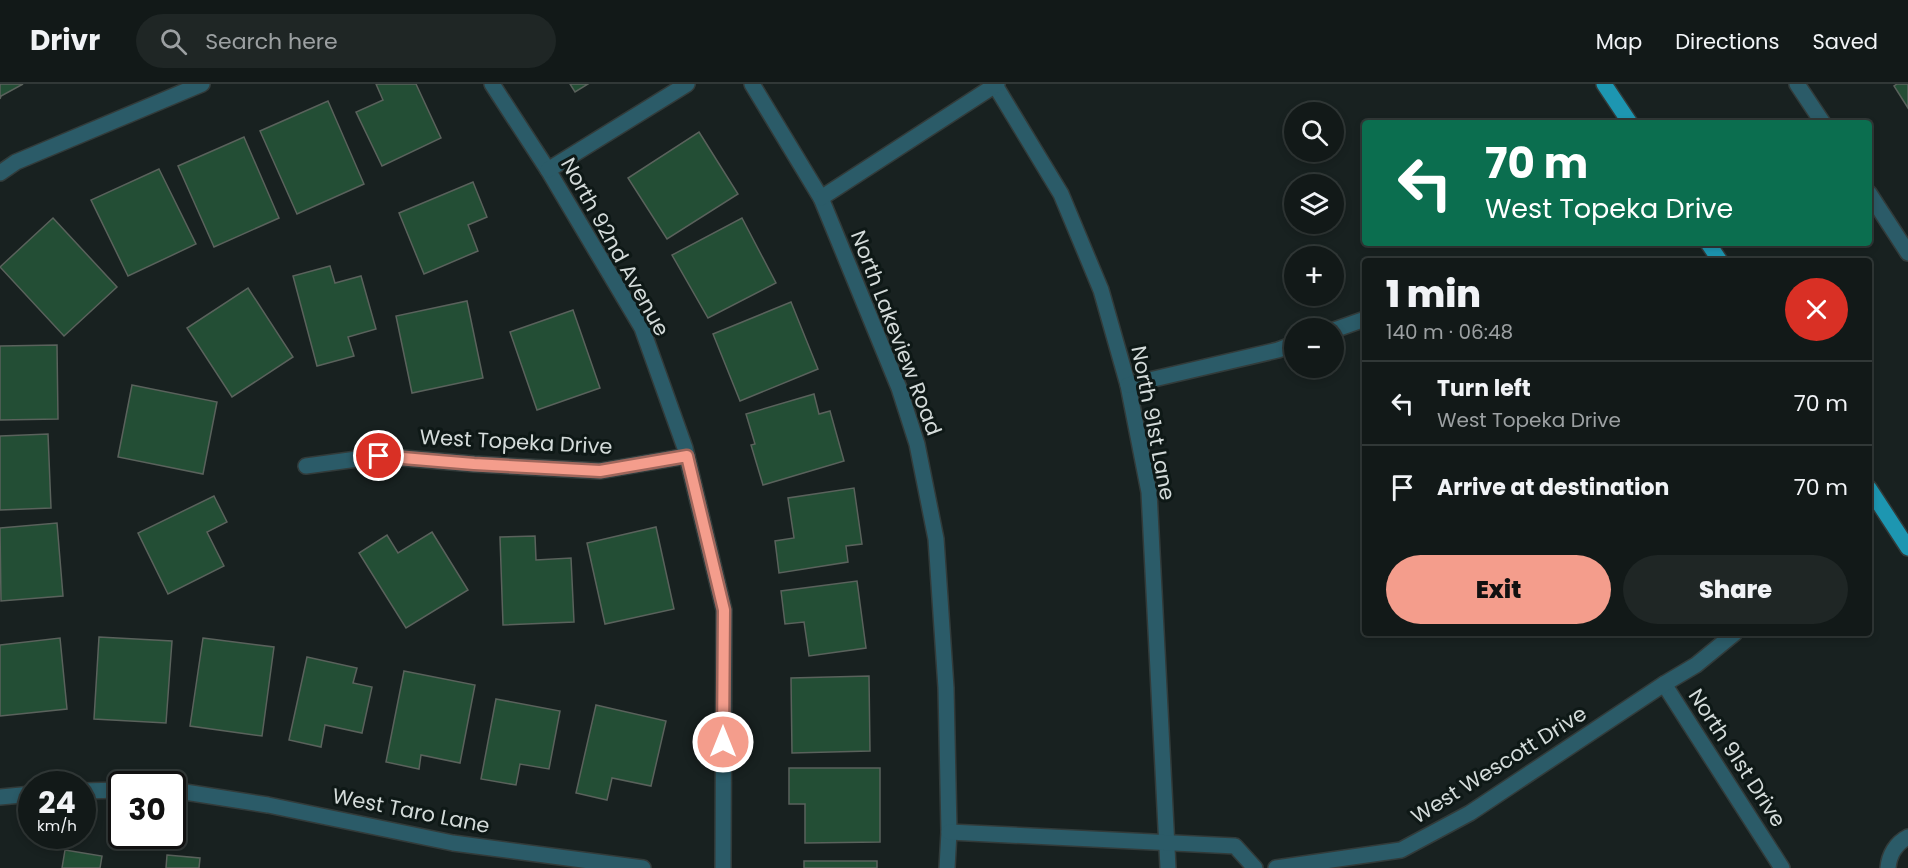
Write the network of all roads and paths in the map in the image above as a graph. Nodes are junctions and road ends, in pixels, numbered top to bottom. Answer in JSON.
{"nodes":[{"id":1,"x":202,"y":84,"type":"edge"},
{"id":2,"x":492,"y":84,"type":"edge"},
{"id":3,"x":687,"y":84,"type":"edge"},
{"id":4,"x":752,"y":84,"type":"edge"},
{"id":5,"x":1604,"y":84,"type":"edge"},
{"id":6,"x":1797,"y":84,"type":"edge"},
{"id":7,"x":996,"y":85,"type":"edge"},
{"id":8,"x":1628,"y":120,"type":"edge"},
{"id":9,"x":1821,"y":120,"type":"edge"},
{"id":10,"x":548,"y":170,"type":"junction"},
{"id":11,"x":0,"y":173,"type":"edge"},
{"id":12,"x":821,"y":198,"type":"junction"},
{"id":13,"x":1872,"y":198,"type":"edge"},
{"id":14,"x":1908,"y":253,"type":"edge"},
{"id":15,"x":1362,"y":320,"type":"edge"},
{"id":16,"x":1344,"y":326,"type":"edge"},
{"id":17,"x":1284,"y":348,"type":"edge"},
{"id":18,"x":1128,"y":385,"type":"junction"},
{"id":19,"x":687,"y":456,"type":"junction"},
{"id":20,"x":306,"y":466,"type":"dead end"},
{"id":21,"x":1872,"y":493,"type":"edge"},
{"id":22,"x":1908,"y":548,"type":"edge"},
{"id":23,"x":1731,"y":636,"type":"edge"},
{"id":24,"x":1664,"y":684,"type":"junction"},
{"id":25,"x":186,"y":792,"type":"edge"},
{"id":26,"x":18,"y":795,"type":"edge"},
{"id":27,"x":0,"y":797,"type":"edge"},
{"id":28,"x":949,"y":832,"type":"junction"},
{"id":29,"x":1908,"y":837,"type":"edge"},
{"id":30,"x":1167,"y":843,"type":"junction"},
{"id":31,"x":643,"y":868,"type":"edge"},
{"id":32,"x":723,"y":868,"type":"edge"},
{"id":33,"x":947,"y":868,"type":"edge"},
{"id":34,"x":1168,"y":868,"type":"edge"},
{"id":35,"x":1255,"y":868,"type":"edge"},
{"id":36,"x":1276,"y":868,"type":"edge"},
{"id":37,"x":1782,"y":868,"type":"edge"},
{"id":38,"x":1888,"y":868,"type":"edge"}],
"edges":[{"from":1,"to":11,"type":"street"},
{"from":2,"to":10,"type":"street","name":"North 92nd Avenue"},
{"from":3,"to":10,"type":"street"},
{"from":4,"to":12,"type":"street","name":"North Lakeview Road"},
{"from":5,"to":8,"type":"main road"},
{"from":6,"to":9,"type":"street"},
{"from":7,"to":12,"type":"street"},
{"from":7,"to":18,"type":"street","name":"North 91st Lane"},
{"from":10,"to":19,"type":"street","name":"North 92nd Avenue"},
{"from":12,"to":28,"type":"street","name":"North Lakeview Road"},
{"from":13,"to":14,"type":"street"},
{"from":15,"to":16,"type":"street"},
{"from":17,"to":18,"type":"street"},
{"from":18,"to":30,"type":"street","name":"North 91st Lane"},
{"from":19,"to":20,"type":"street","name":"West Topeka Drive"},
{"from":19,"to":32,"type":"street","name":"North 92nd Avenue"},
{"from":21,"to":22,"type":"main road"},
{"from":23,"to":24,"type":"street","name":"North 91st Drive"},
{"from":24,"to":36,"type":"street","name":"West Wescott Drive"},
{"from":24,"to":37,"type":"street","name":"North 91st Drive"},
{"from":25,"to":31,"type":"street","name":"West Taro Lane"},
{"from":26,"to":27,"type":"street"},
{"from":28,"to":30,"type":"street"},
{"from":28,"to":33,"type":"street","name":"North Lakeview Road"},
{"from":29,"to":38,"type":"street"},
{"from":30,"to":34,"type":"street","name":"North 91st Lane"},
{"from":30,"to":35,"type":"street"}]}
